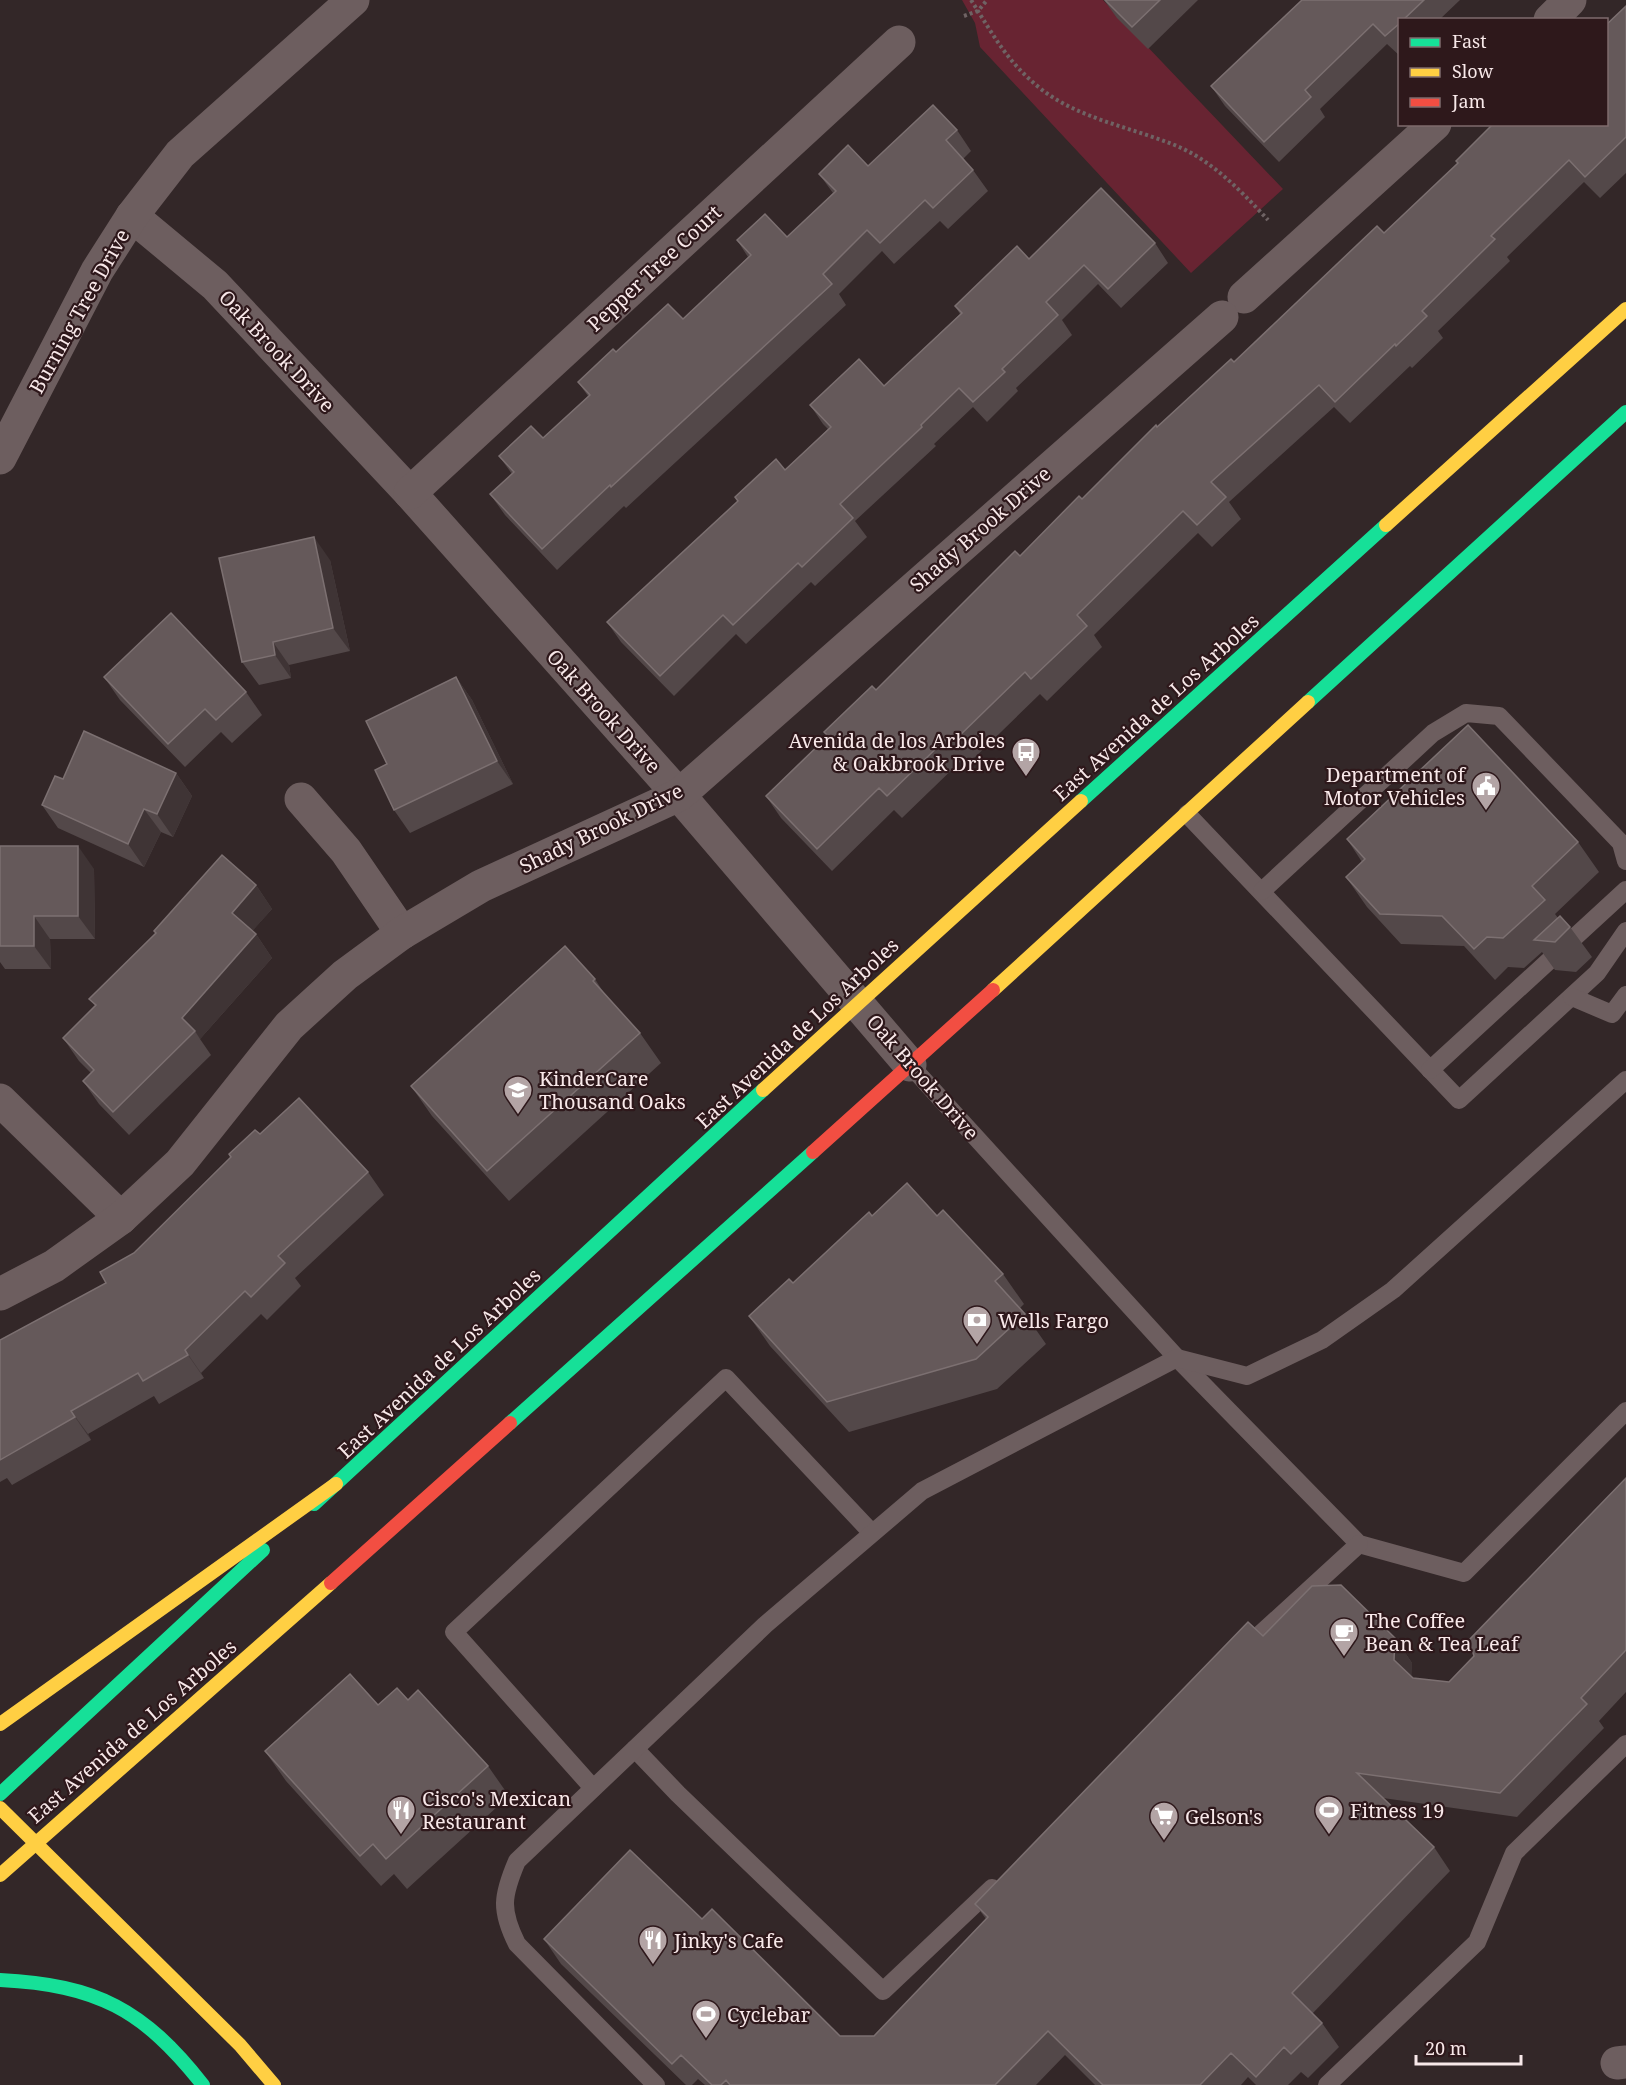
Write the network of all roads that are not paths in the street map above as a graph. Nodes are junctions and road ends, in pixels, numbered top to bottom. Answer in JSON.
{"nodes":[{"id":1,"x":352,"y":0,"type":"edge"},
{"id":2,"x":1570,"y":0,"type":"edge"},
{"id":3,"x":1552,"y":18,"type":"edge"},
{"id":4,"x":898,"y":42,"type":"dead end"},
{"id":5,"x":1434,"y":126,"type":"edge"},
{"id":6,"x":132,"y":216,"type":"junction"},
{"id":7,"x":1626,"y":309,"type":"edge"},
{"id":8,"x":1626,"y":412,"type":"edge"},
{"id":9,"x":0,"y":458,"type":"edge"},
{"id":10,"x":410,"y":493,"type":"junction"},
{"id":11,"x":679,"y":795,"type":"junction"},
{"id":12,"x":301,"y":799,"type":"dead end"},
{"id":13,"x":1187,"y":814,"type":"junction"},
{"id":14,"x":1626,"y":861,"type":"edge"},
{"id":15,"x":1626,"y":890,"type":"edge"},
{"id":16,"x":1262,"y":891,"type":"junction"},
{"id":17,"x":1626,"y":931,"type":"edge"},
{"id":18,"x":402,"y":933,"type":"junction"},
{"id":19,"x":1626,"y":995,"type":"edge"},
{"id":20,"x":1572,"y":997,"type":"junction"},
{"id":21,"x":858,"y":1003,"type":"junction"},
{"id":22,"x":910,"y":1065,"type":"junction"},
{"id":23,"x":1430,"y":1070,"type":"junction"},
{"id":24,"x":1626,"y":1080,"type":"edge"},
{"id":25,"x":0,"y":1100,"type":"edge"},
{"id":26,"x":121,"y":1218,"type":"junction"},
{"id":27,"x":0,"y":1294,"type":"edge"},
{"id":28,"x":1177,"y":1358,"type":"junction"},
{"id":29,"x":1626,"y":1411,"type":"edge"},
{"id":30,"x":336,"y":1484,"type":"junction"},
{"id":31,"x":871,"y":1532,"type":"junction"},
{"id":32,"x":1359,"y":1544,"type":"junction"},
{"id":33,"x":1232,"y":1661,"type":"edge"},
{"id":34,"x":0,"y":1724,"type":"edge"},
{"id":35,"x":1626,"y":1744,"type":"edge"},
{"id":36,"x":635,"y":1749,"type":"junction"},
{"id":37,"x":593,"y":1788,"type":"junction"},
{"id":38,"x":0,"y":1794,"type":"edge"},
{"id":39,"x":0,"y":1808,"type":"edge"},
{"id":40,"x":35,"y":1843,"type":"junction"},
{"id":41,"x":0,"y":1875,"type":"edge"},
{"id":42,"x":1002,"y":1878,"type":"edge"},
{"id":43,"x":0,"y":1980,"type":"edge"},
{"id":44,"x":203,"y":2085,"type":"edge"},
{"id":45,"x":274,"y":2085,"type":"edge"},
{"id":46,"x":656,"y":2085,"type":"edge"},
{"id":47,"x":1327,"y":2085,"type":"edge"}],
"edges":[{"from":1,"to":6,"type":"street","name":"Burning Tree Drive"},
{"from":2,"to":3,"type":"street"},
{"from":4,"to":10,"type":"street","name":"Pepper Tree Court"},
{"from":5,"to":11,"type":"street","name":"Shady Brook Drive"},
{"from":6,"to":9,"type":"street","name":"Burning Tree Drive"},
{"from":6,"to":10,"type":"street","name":"Oak Brook Drive"},
{"from":7,"to":21,"type":"main road","name":"East Avenida de Los Arboles"},
{"from":8,"to":13,"type":"main road","name":"East Avenida de Los Arboles"},
{"from":10,"to":11,"type":"street","name":"Oak Brook Drive"},
{"from":11,"to":18,"type":"street","name":"Shady Brook Drive"},
{"from":11,"to":21,"type":"street","name":"Oak Brook Drive"},
{"from":12,"to":18,"type":"street"},
{"from":13,"to":16,"type":"lane"},
{"from":13,"to":22,"type":"main road","name":"East Avenida de Los Arboles"},
{"from":14,"to":16,"type":"lane"},
{"from":15,"to":23,"type":"lane"},
{"from":16,"to":23,"type":"lane"},
{"from":17,"to":20,"type":"lane"},
{"from":18,"to":26,"type":"street","name":"Shady Brook Drive"},
{"from":19,"to":20,"type":"lane"},
{"from":20,"to":23,"type":"lane"},
{"from":21,"to":22,"type":"street","name":"Oak Brook Drive"},
{"from":21,"to":30,"type":"main road","name":"East Avenida de Los Arboles"},
{"from":22,"to":28,"type":"lane","name":"Oak Brook Drive"},
{"from":22,"to":40,"type":"main road","name":"East Avenida de Los Arboles"},
{"from":24,"to":28,"type":"lane"},
{"from":25,"to":26,"type":"street"},
{"from":26,"to":27,"type":"street","name":"Shady Brook Drive"},
{"from":28,"to":31,"type":"lane"},
{"from":28,"to":32,"type":"lane","name":"Oak Brook Drive"},
{"from":29,"to":32,"type":"lane"},
{"from":30,"to":34,"type":"main road"},
{"from":30,"to":38,"type":"main road","name":"East Avenida de Los Arboles"},
{"from":31,"to":36,"type":"lane"},
{"from":31,"to":37,"type":"lane"},
{"from":32,"to":33,"type":"lane"},
{"from":35,"to":47,"type":"lane"},
{"from":36,"to":37,"type":"lane"},
{"from":36,"to":42,"type":"lane"},
{"from":37,"to":46,"type":"lane"},
{"from":39,"to":40,"type":"main road"},
{"from":40,"to":41,"type":"main road","name":"East Avenida de Los Arboles"},
{"from":40,"to":45,"type":"main road"},
{"from":43,"to":44,"type":"main road"}]}
